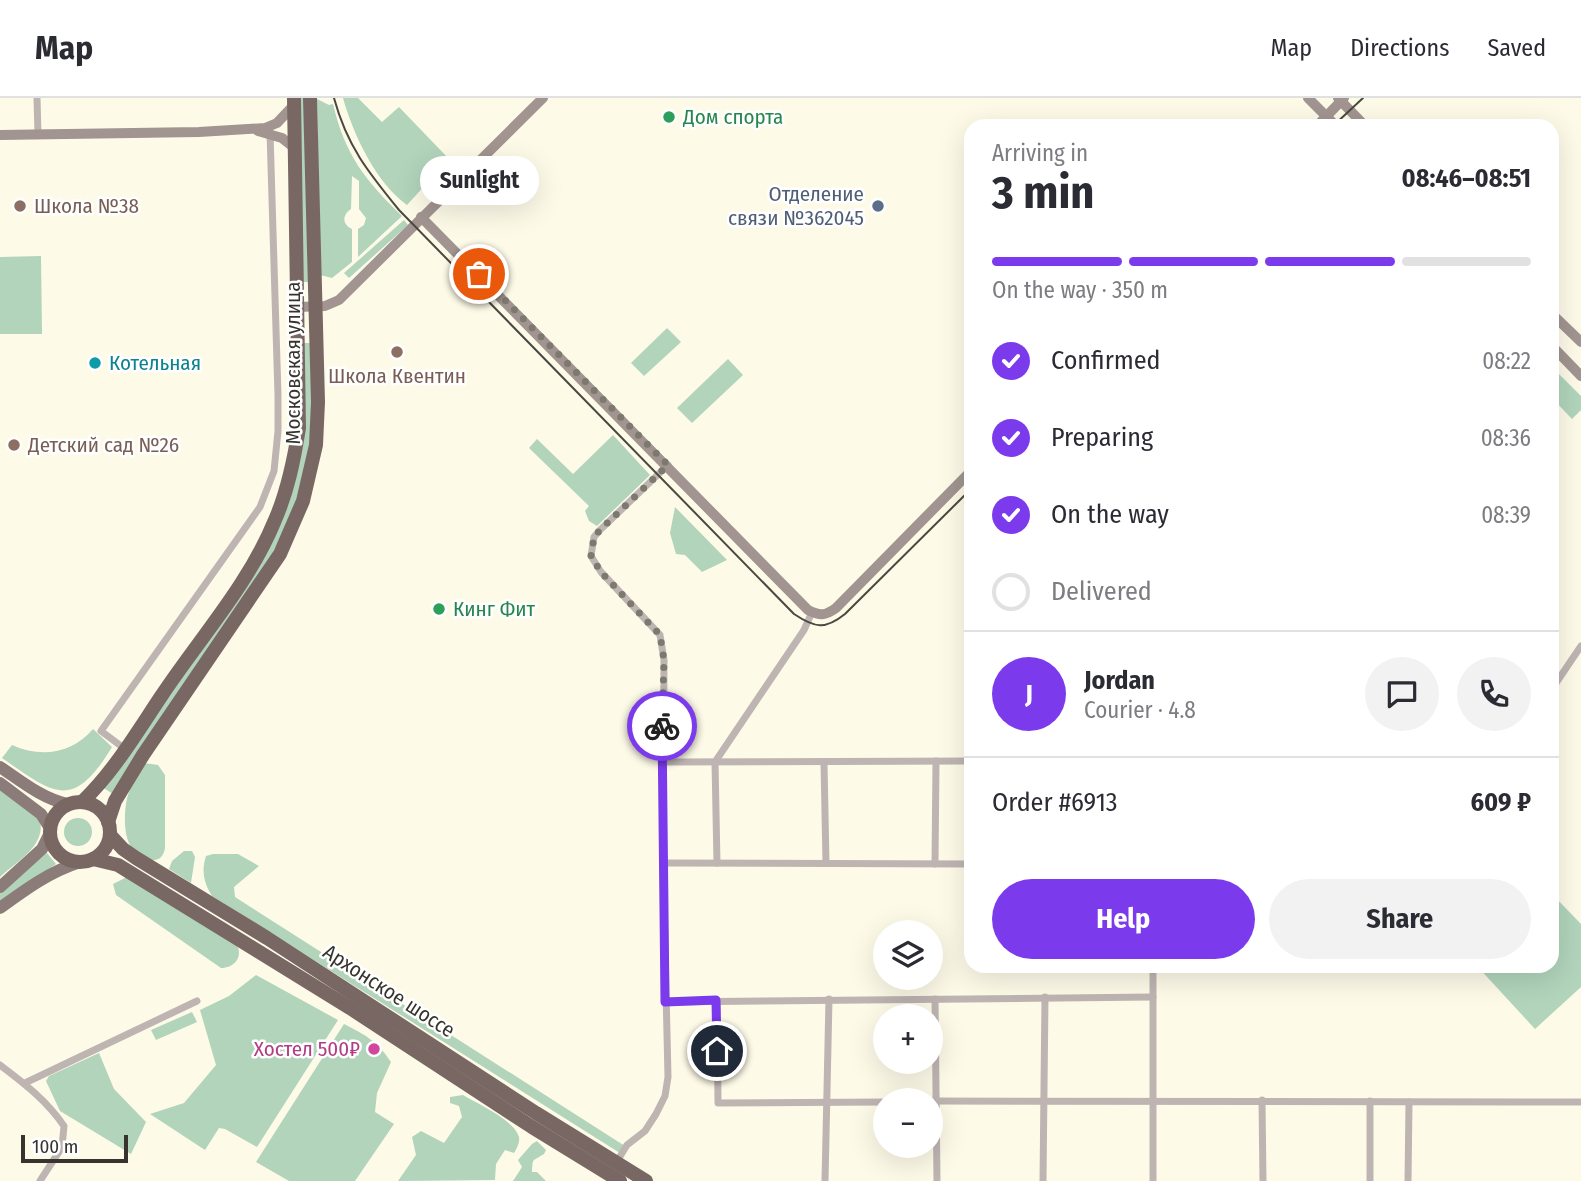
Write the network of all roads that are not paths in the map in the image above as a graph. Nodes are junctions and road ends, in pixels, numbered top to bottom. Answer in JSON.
{"nodes":[{"id":1,"x":37,"y":98,"type":"edge"},
{"id":2,"x":310,"y":98,"type":"edge"},
{"id":3,"x":543,"y":98,"type":"edge"},
{"id":4,"x":1308,"y":98,"type":"edge"},
{"id":5,"x":1341,"y":99,"type":"edge"},
{"id":6,"x":294,"y":102,"type":"edge"},
{"id":7,"x":1327,"y":116,"type":"junction"},
{"id":8,"x":1324,"y":119,"type":"edge"},
{"id":9,"x":1330,"y":119,"type":"edge"},
{"id":10,"x":1360,"y":119,"type":"edge"},
{"id":11,"x":247,"y":129,"type":"junction"},
{"id":12,"x":270,"y":133,"type":"junction"},
{"id":13,"x":38,"y":134,"type":"junction"},
{"id":14,"x":0,"y":135,"type":"edge"},
{"id":15,"x":296,"y":149,"type":"junction"},
{"id":16,"x":421,"y":217,"type":"junction"},
{"id":17,"x":316,"y":306,"type":"junction"},
{"id":18,"x":298,"y":307,"type":"junction"},
{"id":19,"x":1559,"y":321,"type":"edge"},
{"id":20,"x":1581,"y":342,"type":"edge"},
{"id":21,"x":1559,"y":353,"type":"edge"},
{"id":22,"x":1581,"y":376,"type":"edge"},
{"id":23,"x":668,"y":465,"type":"junction"},
{"id":24,"x":964,"y":478,"type":"edge"},
{"id":25,"x":812,"y":612,"type":"junction"},
{"id":26,"x":1581,"y":646,"type":"edge"},
{"id":27,"x":1559,"y":679,"type":"edge"},
{"id":28,"x":126,"y":750,"type":"junction"},
{"id":29,"x":936,"y":761,"type":"junction"},
{"id":30,"x":964,"y":761,"type":"edge"},
{"id":31,"x":662,"y":762,"type":"junction"},
{"id":32,"x":715,"y":762,"type":"junction"},
{"id":33,"x":824,"y":763,"type":"junction"},
{"id":34,"x":0,"y":766,"type":"edge"},
{"id":35,"x":0,"y":782,"type":"edge"},
{"id":36,"x":83,"y":802,"type":"junction"},
{"id":37,"x":67,"y":804,"type":"junction"},
{"id":38,"x":109,"y":829,"type":"junction"},
{"id":39,"x":50,"y":832,"type":"junction"},
{"id":40,"x":86,"y":860,"type":"junction"},
{"id":41,"x":663,"y":863,"type":"junction"},
{"id":42,"x":717,"y":863,"type":"junction"},
{"id":43,"x":826,"y":863,"type":"junction"},
{"id":44,"x":935,"y":864,"type":"junction"},
{"id":45,"x":964,"y":864,"type":"edge"},
{"id":46,"x":0,"y":887,"type":"edge"},
{"id":47,"x":0,"y":908,"type":"edge"},
{"id":48,"x":1153,"y":973,"type":"edge"},
{"id":49,"x":1045,"y":997,"type":"junction"},
{"id":50,"x":1153,"y":997,"type":"junction"},
{"id":51,"x":829,"y":999,"type":"junction"},
{"id":52,"x":934,"y":999,"type":"junction"},
{"id":53,"x":716,"y":1000,"type":"junction"},
{"id":54,"x":197,"y":1001,"type":"dead end"},
{"id":55,"x":665,"y":1002,"type":"junction"},
{"id":56,"x":0,"y":1065,"type":"edge"},
{"id":57,"x":25,"y":1083,"type":"junction"},
{"id":58,"x":933,"y":1088,"type":"edge"},
{"id":59,"x":1262,"y":1100,"type":"junction"},
{"id":60,"x":943,"y":1101,"type":"edge"},
{"id":61,"x":1044,"y":1101,"type":"junction"},
{"id":62,"x":1153,"y":1101,"type":"junction"},
{"id":63,"x":1370,"y":1101,"type":"junction"},
{"id":64,"x":873,"y":1102,"type":"edge"},
{"id":65,"x":1409,"y":1102,"type":"junction"},
{"id":66,"x":1581,"y":1102,"type":"edge"},
{"id":67,"x":825,"y":1103,"type":"junction"},
{"id":68,"x":936,"y":1158,"type":"edge"},
{"id":69,"x":615,"y":1173,"type":"edge"},
{"id":70,"x":40,"y":1181,"type":"edge"},
{"id":71,"x":646,"y":1181,"type":"edge"},
{"id":72,"x":825,"y":1181,"type":"edge"},
{"id":73,"x":937,"y":1181,"type":"edge"},
{"id":74,"x":1043,"y":1181,"type":"edge"},
{"id":75,"x":1153,"y":1181,"type":"edge"},
{"id":76,"x":1263,"y":1181,"type":"edge"},
{"id":77,"x":1370,"y":1181,"type":"edge"},
{"id":78,"x":1408,"y":1181,"type":"edge"}],
"edges":[{"from":1,"to":13,"type":"street"},
{"from":2,"to":17,"type":"highway","name":"Московская улица"},
{"from":3,"to":16,"type":"street"},
{"from":4,"to":7,"type":"street"},
{"from":5,"to":7,"type":"street"},
{"from":5,"to":10,"type":"street"},
{"from":6,"to":11,"type":"street"},
{"from":6,"to":15,"type":"highway","name":"Московская улица"},
{"from":7,"to":8,"type":"street"},
{"from":7,"to":9,"type":"street"},
{"from":11,"to":12,"type":"street"},
{"from":11,"to":13,"type":"street"},
{"from":12,"to":15,"type":"street"},
{"from":12,"to":28,"type":"street"},
{"from":13,"to":14,"type":"street"},
{"from":15,"to":18,"type":"highway","name":"Московская улица"},
{"from":16,"to":17,"type":"street"},
{"from":16,"to":23,"type":"street"},
{"from":17,"to":18,"type":"street"},
{"from":17,"to":38,"type":"highway","name":"Московская улица"},
{"from":18,"to":28,"type":"highway","name":"Московская улица"},
{"from":19,"to":20,"type":"street"},
{"from":21,"to":22,"type":"street"},
{"from":23,"to":25,"type":"street"},
{"from":23,"to":31,"type":"street"},
{"from":24,"to":25,"type":"street"},
{"from":25,"to":32,"type":"street"},
{"from":26,"to":27,"type":"street"},
{"from":28,"to":36,"type":"highway","name":"Московская улица"},
{"from":29,"to":30,"type":"street"},
{"from":29,"to":33,"type":"street"},
{"from":29,"to":44,"type":"street"},
{"from":31,"to":32,"type":"street"},
{"from":31,"to":41,"type":"street"},
{"from":32,"to":33,"type":"street"},
{"from":32,"to":42,"type":"street"},
{"from":33,"to":43,"type":"street"},
{"from":34,"to":37,"type":"main road"},
{"from":35,"to":39,"type":"main road"},
{"from":36,"to":37,"type":"highway"},
{"from":36,"to":38,"type":"highway"},
{"from":37,"to":39,"type":"highway"},
{"from":38,"to":40,"type":"highway"},
{"from":38,"to":69,"type":"highway","name":"Архонское шоссе"},
{"from":39,"to":40,"type":"highway"},
{"from":39,"to":46,"type":"main road"},
{"from":40,"to":47,"type":"main road"},
{"from":40,"to":69,"type":"highway","name":"Архонское шоссе"},
{"from":41,"to":42,"type":"street"},
{"from":41,"to":55,"type":"street"},
{"from":42,"to":43,"type":"street"},
{"from":43,"to":44,"type":"street"},
{"from":44,"to":45,"type":"street"},
{"from":48,"to":50,"type":"street"},
{"from":49,"to":50,"type":"street"},
{"from":49,"to":52,"type":"street"},
{"from":49,"to":61,"type":"street"},
{"from":50,"to":62,"type":"street"},
{"from":51,"to":52,"type":"street"},
{"from":51,"to":53,"type":"street"},
{"from":51,"to":67,"type":"street"},
{"from":52,"to":58,"type":"street"},
{"from":53,"to":55,"type":"street"},
{"from":53,"to":67,"type":"street"},
{"from":54,"to":57,"type":"street"},
{"from":55,"to":69,"type":"street"},
{"from":56,"to":57,"type":"street"},
{"from":57,"to":70,"type":"street"},
{"from":59,"to":62,"type":"street"},
{"from":59,"to":63,"type":"street"},
{"from":59,"to":76,"type":"street"},
{"from":60,"to":61,"type":"street"},
{"from":61,"to":62,"type":"street"},
{"from":61,"to":74,"type":"street"},
{"from":62,"to":75,"type":"street"},
{"from":63,"to":65,"type":"street"},
{"from":63,"to":77,"type":"street"},
{"from":64,"to":67,"type":"street"},
{"from":65,"to":66,"type":"street"},
{"from":65,"to":78,"type":"street"},
{"from":67,"to":72,"type":"street"},
{"from":68,"to":73,"type":"street"},
{"from":69,"to":71,"type":"highway","name":"Архонское шоссе"}]}
